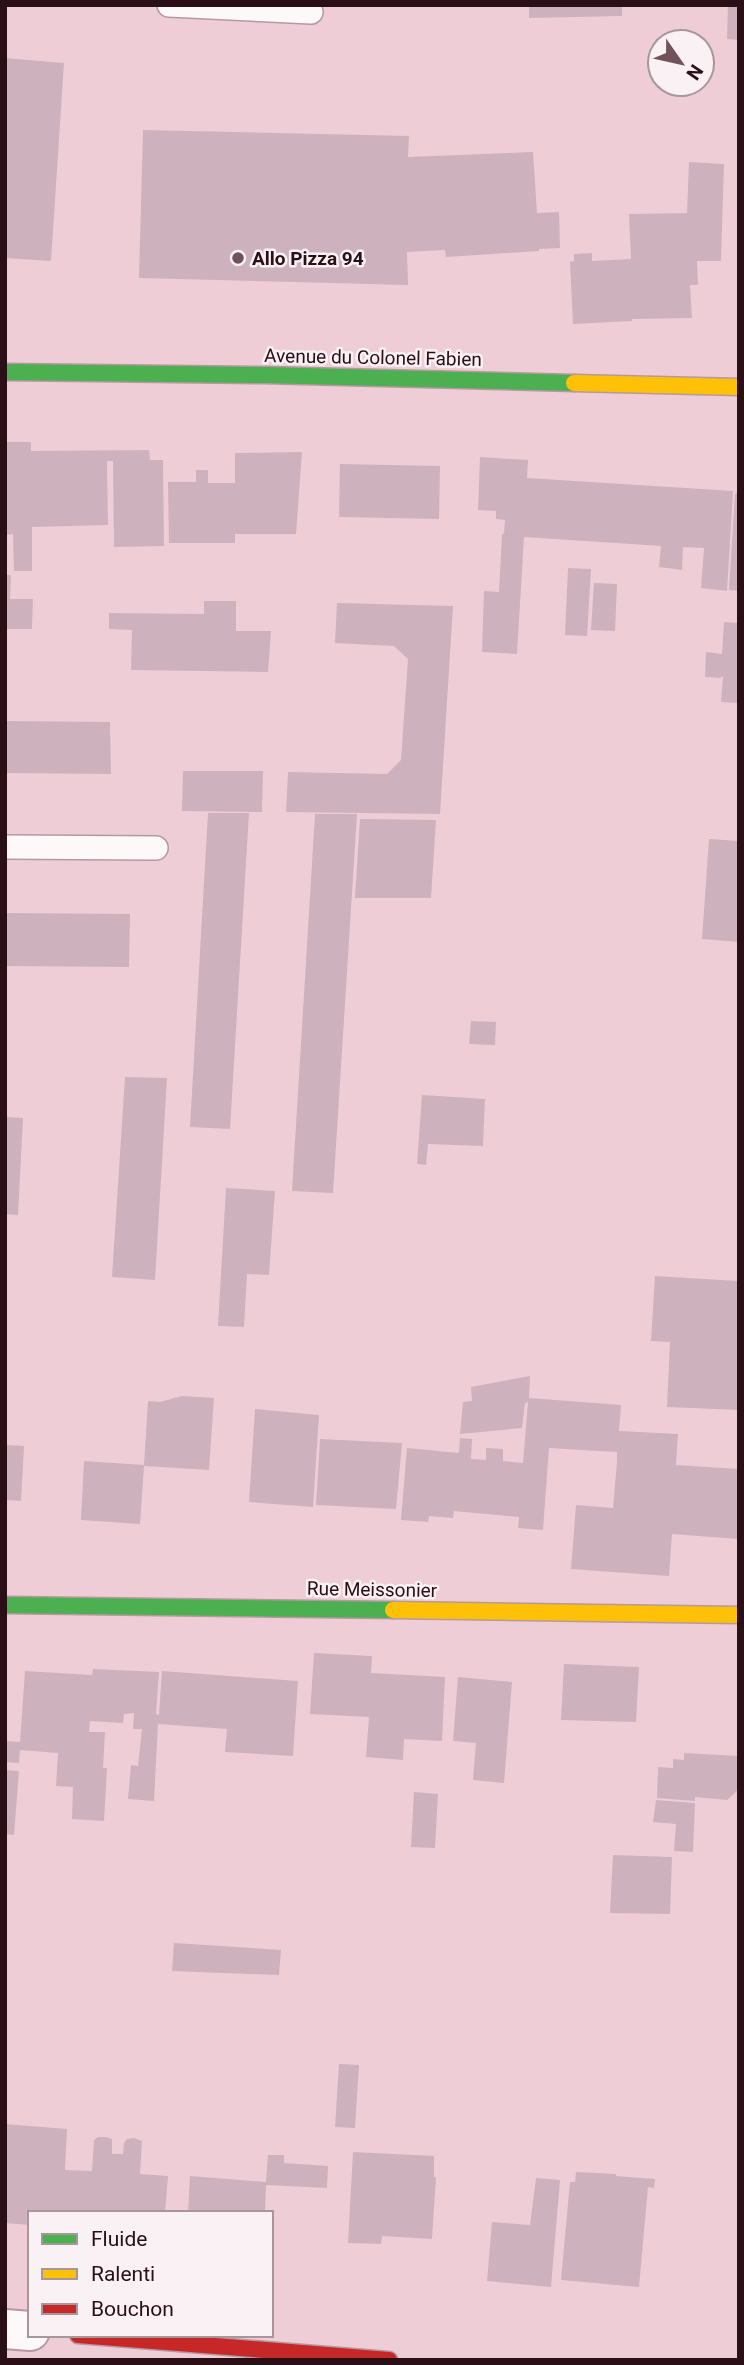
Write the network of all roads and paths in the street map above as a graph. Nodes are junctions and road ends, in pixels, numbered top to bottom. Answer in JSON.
{"nodes":[{"id":1,"x":170,"y":5,"type":"edge"},
{"id":2,"x":311,"y":12,"type":"dead end"},
{"id":3,"x":5,"y":372,"type":"edge"},
{"id":4,"x":739,"y":387,"type":"edge"},
{"id":5,"x":5,"y":847,"type":"edge"},
{"id":6,"x":156,"y":848,"type":"dead end"},
{"id":7,"x":5,"y":1605,"type":"edge"},
{"id":8,"x":739,"y":1615,"type":"edge"},
{"id":9,"x":5,"y":2329,"type":"edge"},
{"id":10,"x":28,"y":2331,"type":"edge"},
{"id":11,"x":104,"y":2337,"type":"edge"},
{"id":12,"x":389,"y":2360,"type":"edge"}],
"edges":[{"from":1,"to":2,"type":"lane"},
{"from":3,"to":4,"type":"street","name":"Avenue du Colonel Fabien"},
{"from":5,"to":6,"type":"lane"},
{"from":7,"to":8,"type":"street","name":"Rue Meissonier"},
{"from":9,"to":10,"type":"street"},
{"from":11,"to":12,"type":"street"}]}
